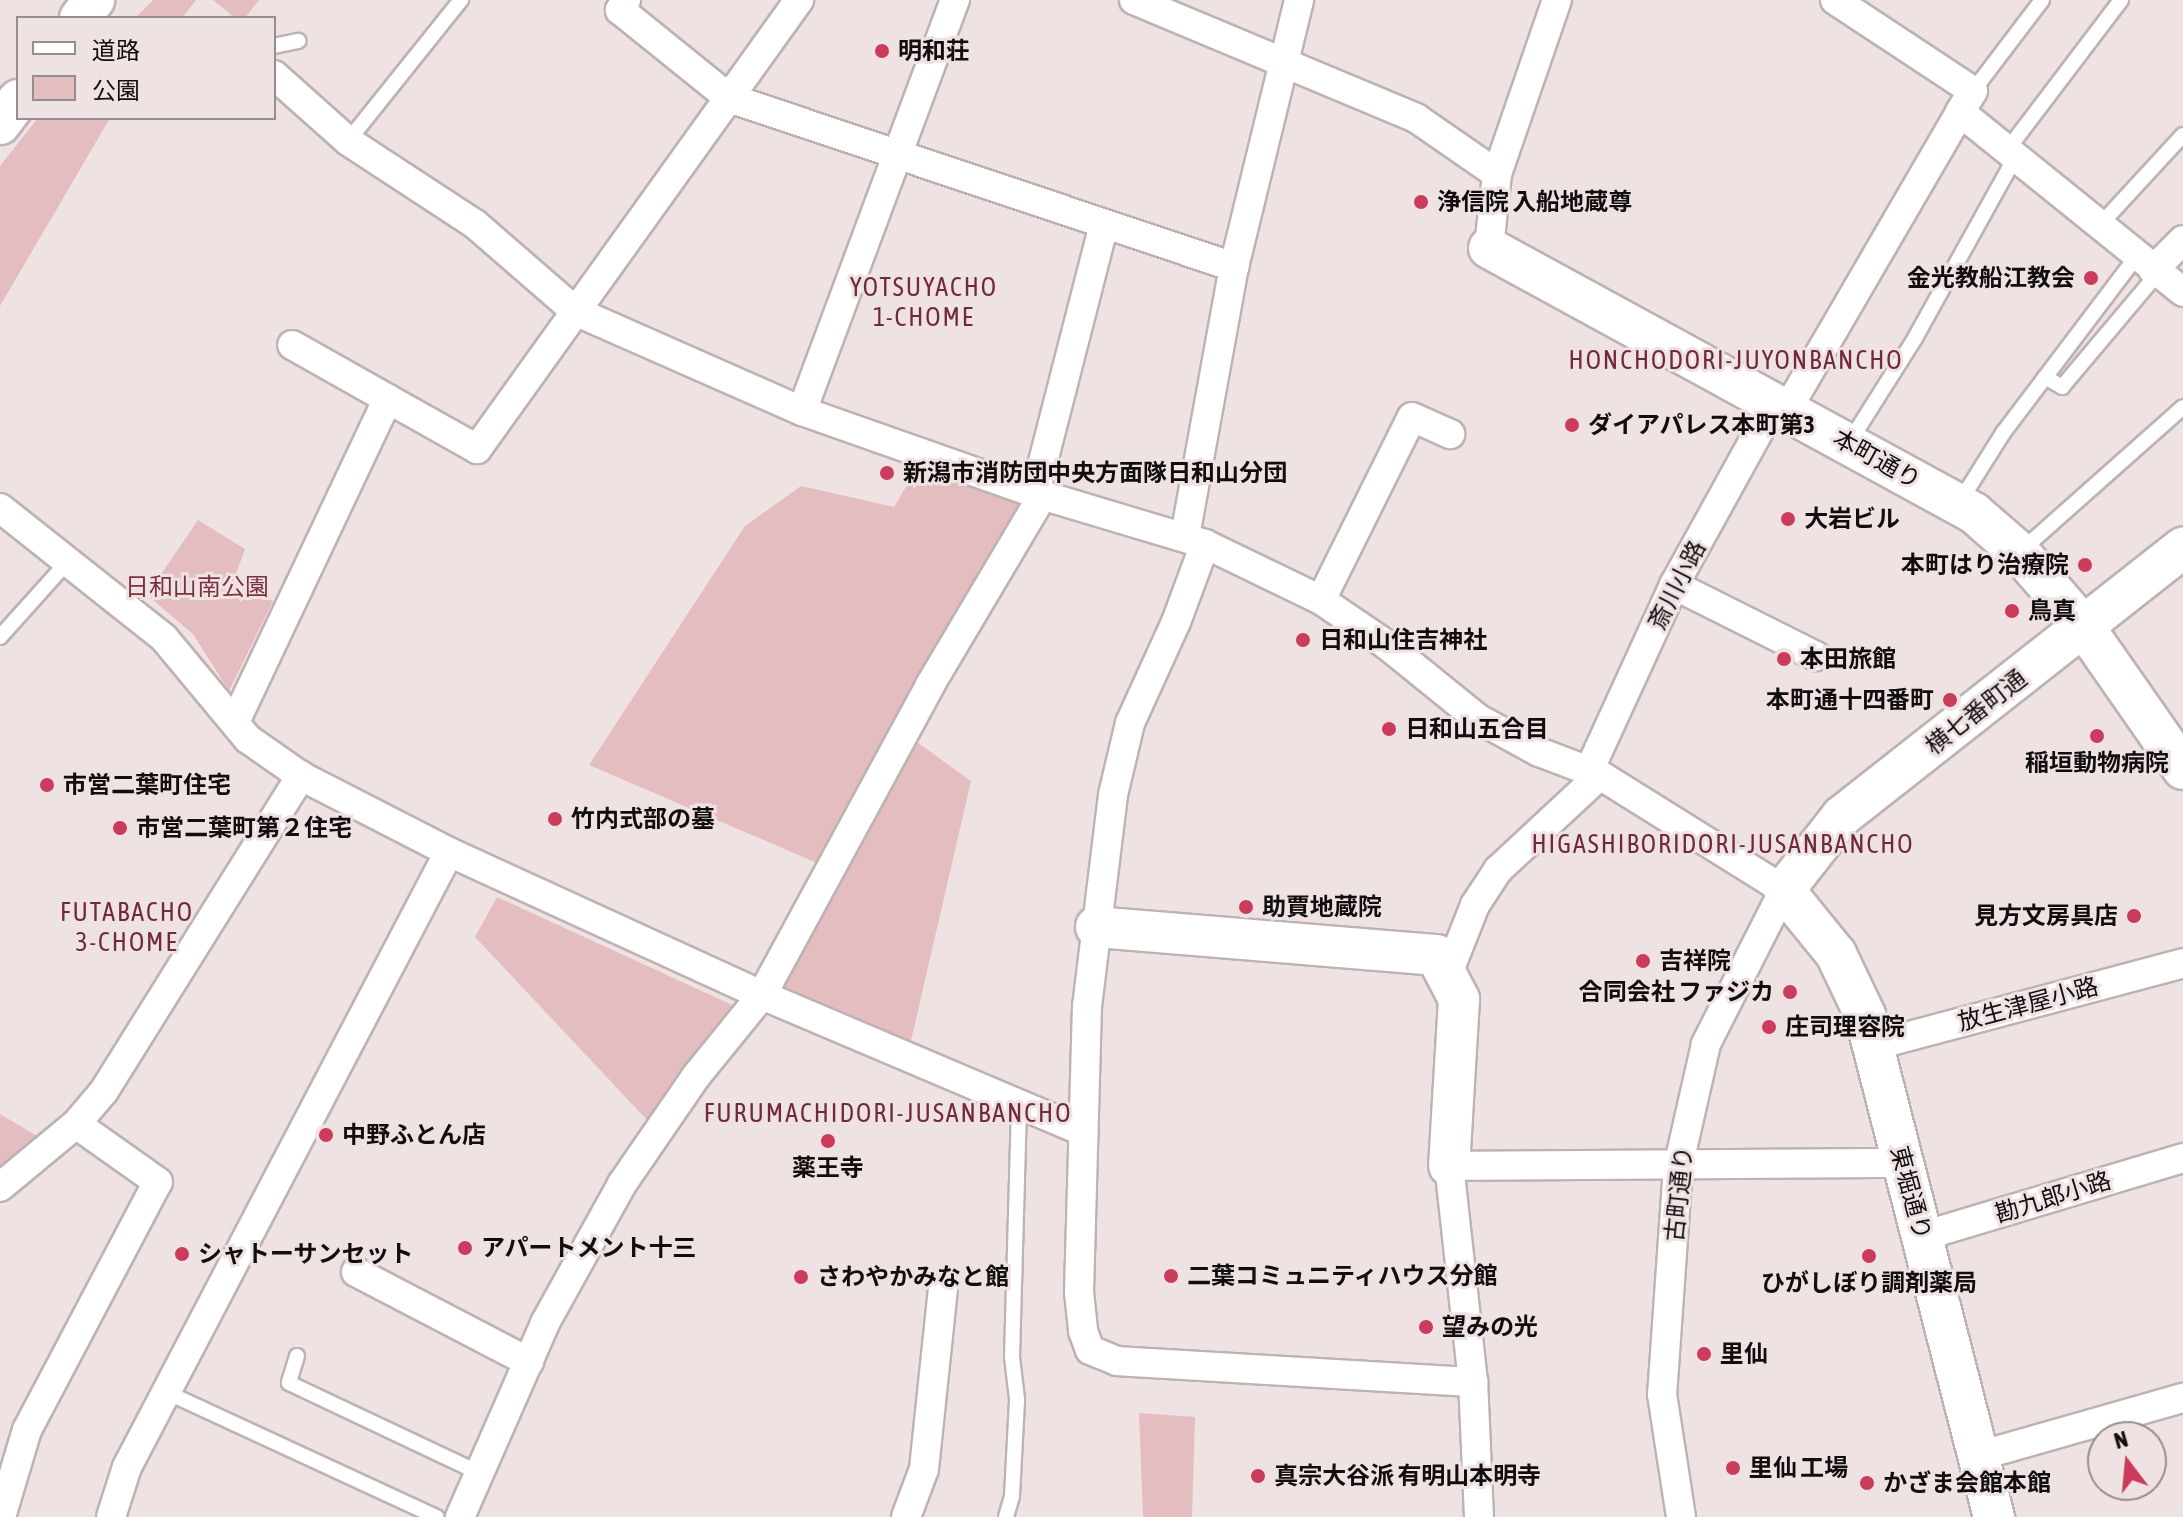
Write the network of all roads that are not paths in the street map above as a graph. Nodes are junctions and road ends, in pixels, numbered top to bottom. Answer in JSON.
{"nodes":[{"id":1,"x":94,"y":0,"type":"edge"},
{"id":2,"x":461,"y":0,"type":"edge"},
{"id":3,"x":626,"y":0,"type":"edge"},
{"id":4,"x":799,"y":0,"type":"edge"},
{"id":5,"x":955,"y":0,"type":"edge"},
{"id":6,"x":1134,"y":0,"type":"edge"},
{"id":7,"x":1299,"y":0,"type":"edge"},
{"id":8,"x":1557,"y":0,"type":"edge"},
{"id":9,"x":1835,"y":0,"type":"edge"},
{"id":10,"x":2042,"y":0,"type":"edge"},
{"id":11,"x":2121,"y":0,"type":"edge"},
{"id":12,"x":1866,"y":9,"type":"edge"},
{"id":13,"x":82,"y":16,"type":"edge"},
{"id":14,"x":298,"y":41,"type":"dead end"},
{"id":15,"x":276,"y":46,"type":"edge"},
{"id":16,"x":1283,"y":66,"type":"junction"},
{"id":17,"x":276,"y":77,"type":"edge"},
{"id":18,"x":729,"y":98,"type":"junction"},
{"id":19,"x":1967,"y":102,"type":"junction"},
{"id":20,"x":16,"y":103,"type":"edge"},
{"id":21,"x":0,"y":124,"type":"edge"},
{"id":22,"x":2183,"y":135,"type":"edge"},
{"id":23,"x":348,"y":141,"type":"junction"},
{"id":24,"x":895,"y":151,"type":"junction"},
{"id":25,"x":2012,"y":153,"type":"junction"},
{"id":26,"x":1497,"y":174,"type":"junction"},
{"id":27,"x":1104,"y":225,"type":"junction"},
{"id":28,"x":2097,"y":228,"type":"junction"},
{"id":29,"x":2183,"y":240,"type":"edge"},
{"id":30,"x":1489,"y":248,"type":"joint"},
{"id":31,"x":1234,"y":267,"type":"junction"},
{"id":32,"x":2149,"y":267,"type":"junction"},
{"id":33,"x":2183,"y":292,"type":"edge"},
{"id":34,"x":575,"y":311,"type":"junction"},
{"id":35,"x":292,"y":345,"type":"dead end"},
{"id":36,"x":2045,"y":377,"type":"junction"},
{"id":37,"x":388,"y":399,"type":"junction"},
{"id":38,"x":1782,"y":405,"type":"junction"},
{"id":39,"x":2183,"y":407,"type":"edge"},
{"id":40,"x":802,"y":411,"type":"junction"},
{"id":41,"x":1450,"y":434,"type":"dead end"},
{"id":42,"x":1847,"y":445,"type":"junction"},
{"id":43,"x":1039,"y":494,"type":"junction"},
{"id":44,"x":1959,"y":503,"type":"junction"},
{"id":45,"x":0,"y":508,"type":"edge"},
{"id":46,"x":1195,"y":540,"type":"junction"},
{"id":47,"x":2183,"y":548,"type":"edge"},
{"id":48,"x":2019,"y":552,"type":"junction"},
{"id":49,"x":70,"y":559,"type":"junction"},
{"id":50,"x":1674,"y":585,"type":"junction"},
{"id":51,"x":1321,"y":600,"type":"junction"},
{"id":52,"x":2084,"y":627,"type":"junction"},
{"id":53,"x":0,"y":637,"type":"edge"},
{"id":54,"x":1816,"y":656,"type":"dead end"},
{"id":55,"x":235,"y":722,"type":"junction"},
{"id":56,"x":2183,"y":769,"type":"edge"},
{"id":57,"x":1594,"y":774,"type":"junction"},
{"id":58,"x":301,"y":776,"type":"junction"},
{"id":59,"x":449,"y":852,"type":"junction"},
{"id":60,"x":1784,"y":890,"type":"junction"},
{"id":61,"x":1096,"y":927,"type":"junction"},
{"id":62,"x":2183,"y":963,"type":"edge"},
{"id":63,"x":1447,"y":976,"type":"junction"},
{"id":64,"x":762,"y":995,"type":"junction"},
{"id":65,"x":1872,"y":1046,"type":"junction"},
{"id":66,"x":1019,"y":1107,"type":"junction"},
{"id":67,"x":76,"y":1124,"type":"junction"},
{"id":68,"x":1083,"y":1131,"type":"junction"},
{"id":69,"x":2183,"y":1158,"type":"edge"},
{"id":70,"x":1903,"y":1163,"type":"junction"},
{"id":71,"x":1449,"y":1166,"type":"junction"},
{"id":72,"x":1678,"y":1167,"type":"junction"},
{"id":73,"x":0,"y":1187,"type":"edge"},
{"id":74,"x":1923,"y":1236,"type":"junction"},
{"id":75,"x":356,"y":1272,"type":"dead end"},
{"id":76,"x":943,"y":1288,"type":"dead end"},
{"id":77,"x":297,"y":1356,"type":"dead end"},
{"id":78,"x":529,"y":1362,"type":"junction"},
{"id":79,"x":1473,"y":1382,"type":"junction"},
{"id":80,"x":166,"y":1392,"type":"junction"},
{"id":81,"x":2183,"y":1398,"type":"edge"},
{"id":82,"x":1979,"y":1456,"type":"junction"},
{"id":83,"x":477,"y":1472,"type":"junction"},
{"id":84,"x":1,"y":1517,"type":"edge"},
{"id":85,"x":111,"y":1517,"type":"edge"},
{"id":86,"x":436,"y":1517,"type":"edge"},
{"id":87,"x":460,"y":1517,"type":"edge"},
{"id":88,"x":906,"y":1517,"type":"edge"},
{"id":89,"x":1006,"y":1517,"type":"edge"},
{"id":90,"x":1479,"y":1517,"type":"edge"},
{"id":91,"x":1681,"y":1517,"type":"edge"},
{"id":92,"x":1994,"y":1517,"type":"edge"}],
"edges":[{"from":1,"to":13,"type":"street"},
{"from":2,"to":23,"type":"lane"},
{"from":3,"to":18,"type":"street"},
{"from":4,"to":18,"type":"street"},
{"from":5,"to":24,"type":"street"},
{"from":6,"to":16,"type":"street"},
{"from":7,"to":16,"type":"street"},
{"from":8,"to":26,"type":"street"},
{"from":9,"to":12,"type":"street"},
{"from":10,"to":19,"type":"lane"},
{"from":11,"to":25,"type":"lane"},
{"from":12,"to":19,"type":"street"},
{"from":14,"to":15,"type":"lane"},
{"from":16,"to":26,"type":"street"},
{"from":16,"to":31,"type":"street"},
{"from":17,"to":23,"type":"street"},
{"from":18,"to":24,"type":"street"},
{"from":18,"to":34,"type":"street"},
{"from":19,"to":25,"type":"street"},
{"from":19,"to":38,"type":"street","name":"斎川小路"},
{"from":20,"to":21,"type":"street"},
{"from":22,"to":28,"type":"lane"},
{"from":23,"to":34,"type":"street"},
{"from":24,"to":27,"type":"street"},
{"from":24,"to":40,"type":"street"},
{"from":25,"to":28,"type":"street"},
{"from":25,"to":42,"type":"lane"},
{"from":26,"to":30,"type":"street"},
{"from":27,"to":31,"type":"street"},
{"from":27,"to":43,"type":"street"},
{"from":28,"to":32,"type":"street"},
{"from":29,"to":32,"type":"street"},
{"from":30,"to":38,"type":"street","name":"本町通り"},
{"from":31,"to":46,"type":"street"},
{"from":32,"to":33,"type":"street"},
{"from":32,"to":36,"type":"lane"},
{"from":32,"to":36,"type":"lane"},
{"from":34,"to":37,"type":"street"},
{"from":34,"to":40,"type":"street"},
{"from":35,"to":37,"type":"street"},
{"from":36,"to":44,"type":"lane"},
{"from":37,"to":55,"type":"street"},
{"from":38,"to":42,"type":"street","name":"本町通り"},
{"from":38,"to":50,"type":"street","name":"斎川小路"},
{"from":39,"to":48,"type":"lane"},
{"from":40,"to":43,"type":"street"},
{"from":41,"to":51,"type":"street"},
{"from":42,"to":44,"type":"street","name":"本町通り"},
{"from":43,"to":46,"type":"street"},
{"from":43,"to":64,"type":"street"},
{"from":44,"to":48,"type":"street","name":"本町通り"},
{"from":45,"to":49,"type":"street"},
{"from":46,"to":51,"type":"street"},
{"from":46,"to":61,"type":"street"},
{"from":47,"to":52,"type":"street","name":"横七番町通"},
{"from":48,"to":52,"type":"street","name":"本町通り"},
{"from":49,"to":53,"type":"lane"},
{"from":49,"to":55,"type":"street"},
{"from":50,"to":54,"type":"street"},
{"from":50,"to":57,"type":"street","name":"斎川小路"},
{"from":51,"to":57,"type":"street"},
{"from":52,"to":56,"type":"street","name":"本町通り"},
{"from":52,"to":60,"type":"street","name":"横七番町通"},
{"from":55,"to":58,"type":"street"},
{"from":57,"to":60,"type":"street"},
{"from":57,"to":63,"type":"street"},
{"from":58,"to":59,"type":"street"},
{"from":58,"to":67,"type":"street"},
{"from":59,"to":64,"type":"street"},
{"from":59,"to":80,"type":"street"},
{"from":60,"to":65,"type":"street","name":"東堀通り"},
{"from":60,"to":72,"type":"street","name":"古町通り"},
{"from":61,"to":63,"type":"street"},
{"from":61,"to":68,"type":"street"},
{"from":62,"to":65,"type":"street","name":"放生津屋小路"},
{"from":63,"to":71,"type":"street"},
{"from":64,"to":66,"type":"street"},
{"from":64,"to":78,"type":"street"},
{"from":65,"to":70,"type":"street","name":"東堀通り"},
{"from":66,"to":68,"type":"street"},
{"from":66,"to":89,"type":"lane"},
{"from":67,"to":73,"type":"street"},
{"from":67,"to":84,"type":"street"},
{"from":68,"to":79,"type":"street"},
{"from":69,"to":74,"type":"street","name":"勘九郎小路"},
{"from":70,"to":72,"type":"street"},
{"from":70,"to":74,"type":"street","name":"東堀通り"},
{"from":71,"to":72,"type":"street"},
{"from":71,"to":79,"type":"street"},
{"from":72,"to":91,"type":"street","name":"古町通り"},
{"from":74,"to":82,"type":"street","name":"東堀通り"},
{"from":75,"to":78,"type":"street"},
{"from":76,"to":88,"type":"street"},
{"from":77,"to":83,"type":"lane"},
{"from":78,"to":83,"type":"street"},
{"from":79,"to":90,"type":"street"},
{"from":80,"to":85,"type":"street"},
{"from":80,"to":86,"type":"lane"},
{"from":81,"to":82,"type":"street"},
{"from":82,"to":92,"type":"street","name":"東堀通り"},
{"from":83,"to":87,"type":"street"}]}
